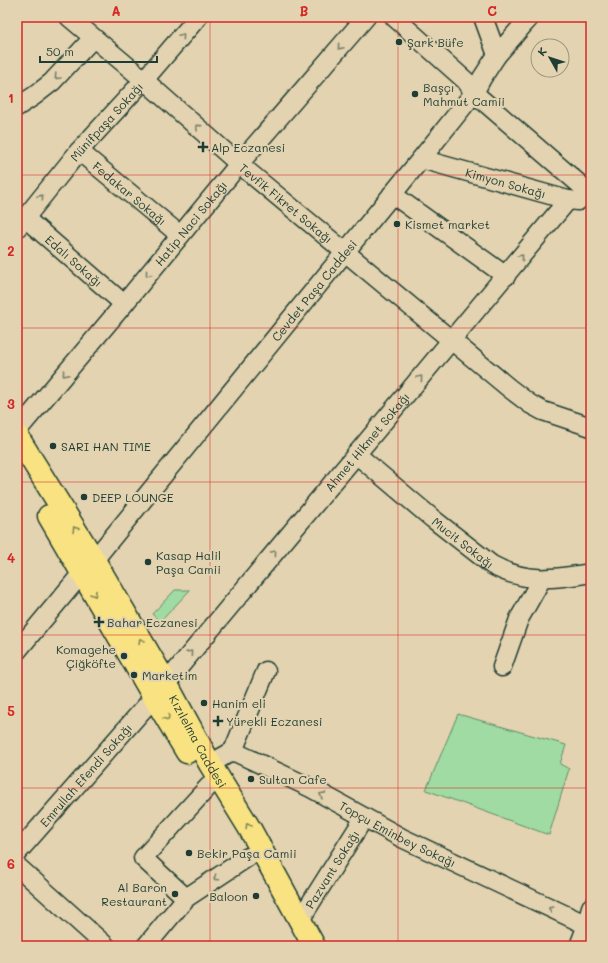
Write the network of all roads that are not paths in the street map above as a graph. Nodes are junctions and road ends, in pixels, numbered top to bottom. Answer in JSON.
{"nodes":[{"id":1,"x":68,"y":17,"type":"edge"},
{"id":2,"x":198,"y":17,"type":"edge"},
{"id":3,"x":366,"y":17,"type":"edge"},
{"id":4,"x":394,"y":17,"type":"edge"},
{"id":5,"x":483,"y":17,"type":"edge"},
{"id":6,"x":530,"y":17,"type":"edge"},
{"id":7,"x":93,"y":38,"type":"junction"},
{"id":8,"x":497,"y":55,"type":"junction"},
{"id":9,"x":144,"y":80,"type":"junction"},
{"id":10,"x":474,"y":93,"type":"junction"},
{"id":11,"x":17,"y":107,"type":"edge"},
{"id":12,"x":80,"y":150,"type":"junction"},
{"id":13,"x":421,"y":159,"type":"junction"},
{"id":14,"x":239,"y":164,"type":"junction"},
{"id":15,"x":392,"y":194,"type":"junction"},
{"id":16,"x":591,"y":194,"type":"edge"},
{"id":17,"x":568,"y":200,"type":"junction"},
{"id":18,"x":591,"y":201,"type":"edge"},
{"id":19,"x":21,"y":223,"type":"edge"},
{"id":20,"x":180,"y":235,"type":"junction"},
{"id":21,"x":344,"y":253,"type":"junction"},
{"id":22,"x":506,"y":276,"type":"junction"},
{"id":23,"x":124,"y":304,"type":"junction"},
{"id":24,"x":452,"y":341,"type":"junction"},
{"id":25,"x":591,"y":428,"type":"edge"},
{"id":26,"x":17,"y":431,"type":"edge"},
{"id":27,"x":17,"y":436,"type":"edge"},
{"id":28,"x":356,"y":454,"type":"junction"},
{"id":29,"x":17,"y":464,"type":"edge"},
{"id":30,"x":88,"y":566,"type":"junction"},
{"id":31,"x":591,"y":573,"type":"edge"},
{"id":32,"x":541,"y":580,"type":"junction"},
{"id":33,"x":17,"y":651,"type":"edge"},
{"id":34,"x":502,"y":667,"type":"dead end"},
{"id":35,"x":266,"y":671,"type":"dead end"},
{"id":36,"x":160,"y":690,"type":"junction"},
{"id":37,"x":233,"y":751,"type":"junction"},
{"id":38,"x":210,"y":764,"type":"junction"},
{"id":39,"x":209,"y":786,"type":"junction"},
{"id":40,"x":364,"y":818,"type":"junction"},
{"id":41,"x":17,"y":853,"type":"edge"},
{"id":42,"x":248,"y":857,"type":"junction"},
{"id":43,"x":17,"y":866,"type":"edge"},
{"id":44,"x":186,"y":898,"type":"junction"},
{"id":45,"x":591,"y":907,"type":"edge"},
{"id":46,"x":300,"y":920,"type":"junction"},
{"id":47,"x":589,"y":926,"type":"edge"},
{"id":48,"x":106,"y":946,"type":"edge"},
{"id":49,"x":146,"y":946,"type":"edge"},
{"id":50,"x":299,"y":946,"type":"edge"},
{"id":51,"x":314,"y":946,"type":"edge"},
{"id":52,"x":578,"y":946,"type":"edge"}],
"edges":[{"from":1,"to":7,"type":"street","name":"Tevfik Fikret Sokağı"},
{"from":9,"to":2,"type":"street","name":"Münifpaşa Sokağı","one_way":true},
{"from":3,"to":14,"type":"street","name":"Hatip Naci Sokağı","one_way":true},
{"from":4,"to":10,"type":"street"},
{"from":5,"to":8,"type":"street"},
{"from":6,"to":8,"type":"street","name":"Cevdet Paşa Caddesi"},
{"from":7,"to":9,"type":"street","name":"Tevfik Fikret Sokağı"},
{"from":7,"to":11,"type":"street","one_way":true},
{"from":8,"to":10,"type":"street","name":"Cevdet Paşa Caddesi"},
{"from":9,"to":12,"type":"street","name":"Münifpaşa Sokağı"},
{"from":14,"to":9,"type":"street","name":"Tevfik Fikret Sokağı","one_way":true},
{"from":10,"to":13,"type":"street","name":"Cevdet Paşa Caddesi"},
{"from":10,"to":16,"type":"street"},
{"from":19,"to":12,"type":"street","name":"Münifpaşa Sokağı","one_way":true},
{"from":12,"to":20,"type":"street","name":"Fedakar Sokağı"},
{"from":13,"to":15,"type":"street","name":"Cevdet Paşa Caddesi"},
{"from":13,"to":17,"type":"street","name":"Kimyon Sokağı"},
{"from":14,"to":20,"type":"street","name":"Hatip Naci Sokağı"},
{"from":14,"to":21,"type":"street","name":"Tevfik Fikret Sokağı"},
{"from":15,"to":21,"type":"street","name":"Cevdet Paşa Caddesi"},
{"from":15,"to":22,"type":"street"},
{"from":17,"to":18,"type":"street","name":"Kimyon Sokağı"},
{"from":22,"to":17,"type":"street","name":"Ahmet Hikmet Sokağı","one_way":true},
{"from":19,"to":23,"type":"street","name":"Edalı Sokağı"},
{"from":20,"to":23,"type":"street","name":"Hatip Naci Sokağı","one_way":true},
{"from":21,"to":24,"type":"street","name":"Tevfik Fikret Sokağı"},
{"from":21,"to":30,"type":"street","name":"Cevdet Paşa Caddesi"},
{"from":22,"to":24,"type":"street","name":"Ahmet Hikmet Sokağı"},
{"from":23,"to":26,"type":"street","name":"Hatip Naci Sokağı","one_way":true},
{"from":24,"to":25,"type":"street","name":"Tevfik Fikret Sokağı"},
{"from":28,"to":24,"type":"street","name":"Ahmet Hikmet Sokağı","one_way":true},
{"from":30,"to":27,"type":"main road","name":"Kızılelma Caddesi","one_way":true},
{"from":28,"to":32,"type":"street","name":"Mucit Sokağı"},
{"from":36,"to":28,"type":"street","name":"Ahmet Hikmet Sokağı","one_way":true},
{"from":29,"to":30,"type":"main road","name":"Kızılelma Caddesi"},
{"from":30,"to":33,"type":"street","name":"Cevdet Paşa Caddesi"},
{"from":30,"to":36,"type":"main road","name":"Kızılelma Caddesi"},
{"from":31,"to":32,"type":"street","name":"Mucit Sokağı"},
{"from":32,"to":34,"type":"street"},
{"from":35,"to":37,"type":"street"},
{"from":36,"to":38,"type":"main road","name":"Kızılelma Caddesi"},
{"from":36,"to":39,"type":"main road","name":"Kızılelma Caddesi","one_way":true},
{"from":36,"to":41,"type":"street","name":"Emrullah Efendi Sokağı"},
{"from":37,"to":38,"type":"street"},
{"from":40,"to":37,"type":"street","name":"Topçu Eminbey Sokağı","one_way":true},
{"from":46,"to":38,"type":"main road","name":"Kızılelma Caddesi","one_way":true},
{"from":39,"to":42,"type":"main road","name":"Kızılelma Caddesi"},
{"from":39,"to":44,"type":"street"},
{"from":40,"to":46,"type":"street","name":"Pazvant Sokağı"},
{"from":47,"to":40,"type":"street","name":"Topçu Eminbey Sokağı","one_way":true},
{"from":42,"to":44,"type":"street","one_way":true},
{"from":42,"to":50,"type":"main road","name":"Kızılelma Caddesi"},
{"from":43,"to":48,"type":"street"},
{"from":44,"to":49,"type":"street"},
{"from":45,"to":47,"type":"street"},
{"from":46,"to":51,"type":"main road","name":"Kızılelma Caddesi"},
{"from":47,"to":52,"type":"street"}]}
